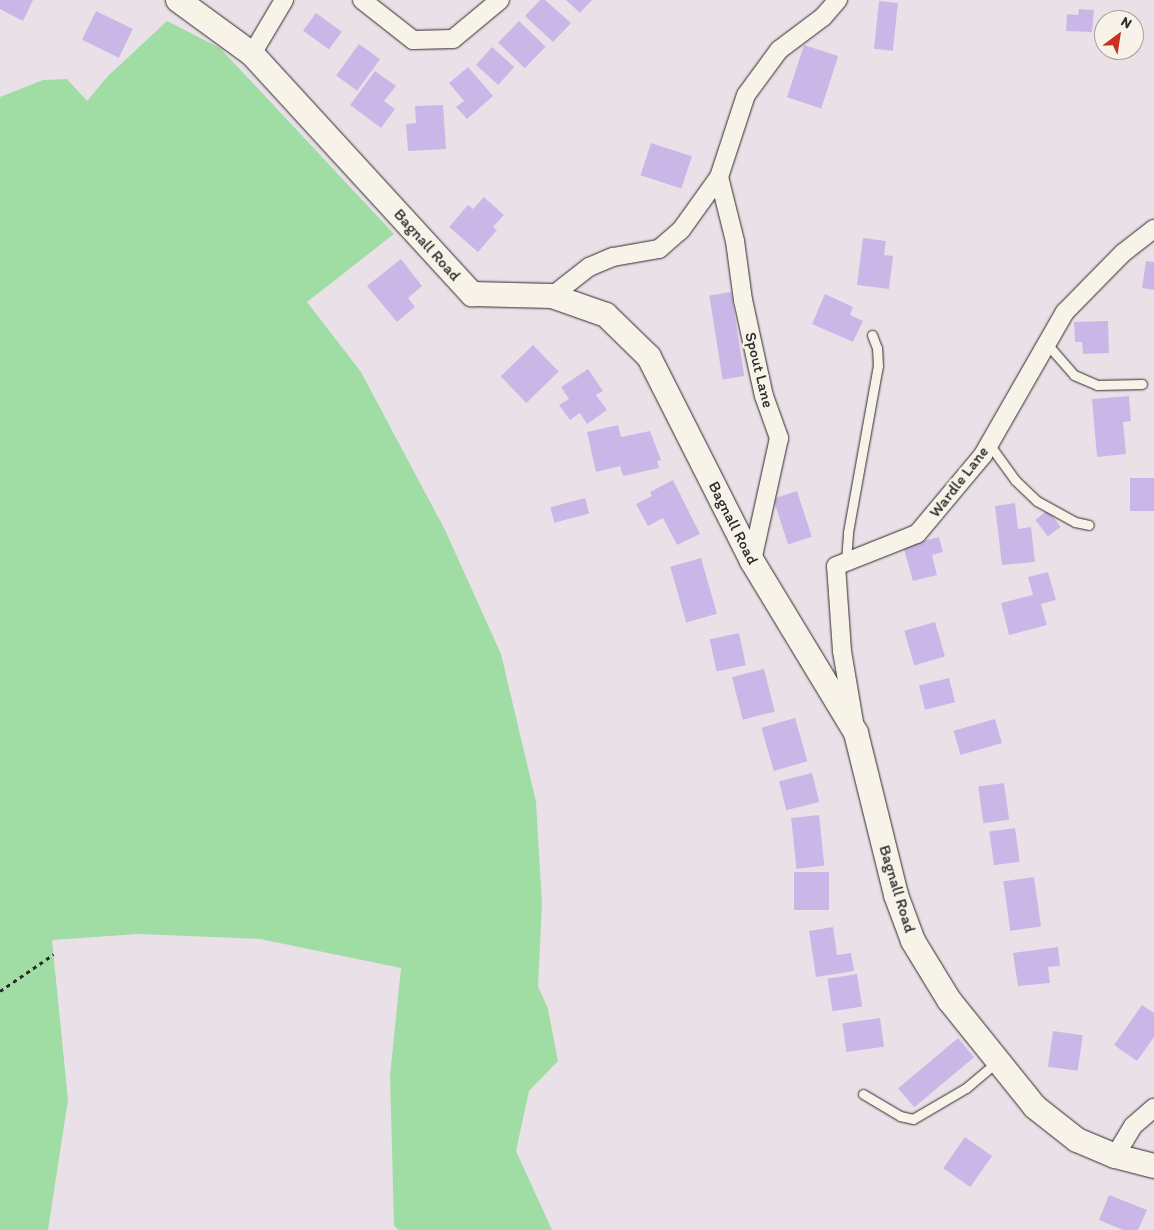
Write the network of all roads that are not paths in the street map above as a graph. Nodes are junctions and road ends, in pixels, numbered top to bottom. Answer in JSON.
{"nodes":[{"id":1,"x":178,"y":0,"type":"edge"},
{"id":2,"x":284,"y":0,"type":"edge"},
{"id":3,"x":362,"y":0,"type":"edge"},
{"id":4,"x":500,"y":0,"type":"edge"},
{"id":5,"x":838,"y":0,"type":"edge"},
{"id":6,"x":252,"y":54,"type":"junction"},
{"id":7,"x":719,"y":177,"type":"junction"},
{"id":8,"x":1154,"y":229,"type":"edge"},
{"id":9,"x":552,"y":296,"type":"junction"},
{"id":10,"x":872,"y":335,"type":"dead end"},
{"id":11,"x":1047,"y":344,"type":"junction"},
{"id":12,"x":1142,"y":384,"type":"dead end"},
{"id":13,"x":989,"y":444,"type":"junction"},
{"id":14,"x":1089,"y":526,"type":"dead end"},
{"id":15,"x":752,"y":561,"type":"junction"},
{"id":16,"x":846,"y":562,"type":"junction"},
{"id":17,"x":856,"y":733,"type":"junction"},
{"id":18,"x":998,"y":1061,"type":"junction"},
{"id":19,"x":863,"y":1094,"type":"dead end"},
{"id":20,"x":1154,"y":1108,"type":"edge"},
{"id":21,"x":1115,"y":1156,"type":"junction"},
{"id":22,"x":1154,"y":1166,"type":"edge"}],
"edges":[{"from":1,"to":6,"type":"street","name":"Bagnall Road"},
{"from":2,"to":6,"type":"street"},
{"from":3,"to":4,"type":"street"},
{"from":5,"to":7,"type":"street"},
{"from":6,"to":9,"type":"street","name":"Bagnall Road"},
{"from":7,"to":9,"type":"street"},
{"from":7,"to":15,"type":"street","name":"Spout Lane"},
{"from":8,"to":11,"type":"street","name":"Wardle Lane"},
{"from":9,"to":15,"type":"street","name":"Bagnall Road"},
{"from":10,"to":16,"type":"lane"},
{"from":11,"to":12,"type":"lane"},
{"from":11,"to":13,"type":"street","name":"Wardle Lane"},
{"from":13,"to":14,"type":"lane"},
{"from":13,"to":16,"type":"street","name":"Wardle Lane"},
{"from":15,"to":17,"type":"street","name":"Bagnall Road"},
{"from":16,"to":17,"type":"street"},
{"from":17,"to":18,"type":"street","name":"Bagnall Road"},
{"from":18,"to":19,"type":"lane"},
{"from":18,"to":21,"type":"street","name":"Bagnall Road"},
{"from":20,"to":21,"type":"street"},
{"from":21,"to":22,"type":"street","name":"Bagnall Road"}]}
